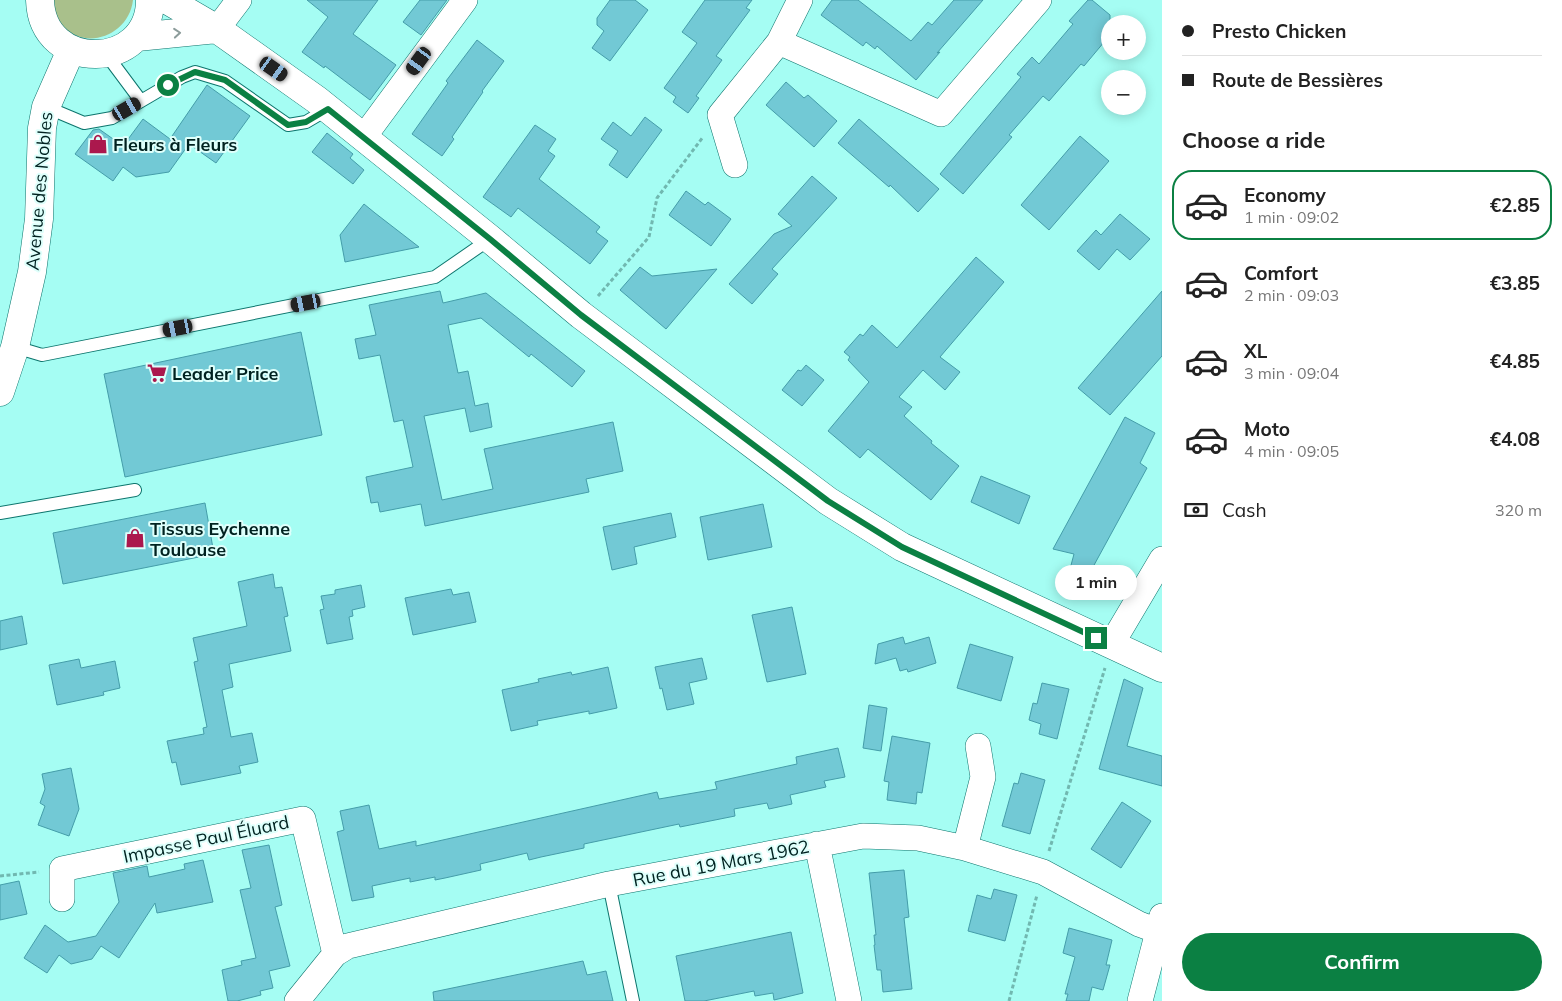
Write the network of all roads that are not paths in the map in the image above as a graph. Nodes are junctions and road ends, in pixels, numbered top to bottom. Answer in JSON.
{"nodes":[{"id":1,"x":40,"y":0,"type":"edge"},
{"id":2,"x":150,"y":0,"type":"edge"},
{"id":3,"x":167,"y":0,"type":"edge"},
{"id":4,"x":239,"y":0,"type":"edge"},
{"id":5,"x":465,"y":0,"type":"edge"},
{"id":6,"x":800,"y":0,"type":"edge"},
{"id":7,"x":1040,"y":0,"type":"edge"},
{"id":8,"x":217,"y":29,"type":"junction"},
{"id":9,"x":137,"y":37,"type":"junction"},
{"id":10,"x":779,"y":42,"type":"junction"},
{"id":11,"x":71,"y":50,"type":"junction"},
{"id":12,"x":106,"y":54,"type":"junction"},
{"id":13,"x":141,"y":101,"type":"junction"},
{"id":14,"x":46,"y":107,"type":"junction"},
{"id":15,"x":328,"y":109,"type":"junction"},
{"id":16,"x":363,"y":138,"type":"junction"},
{"id":17,"x":735,"y":165,"type":"dead end"},
{"id":18,"x":490,"y":239,"type":"junction"},
{"id":19,"x":15,"y":347,"type":"junction"},
{"id":20,"x":0,"y":392,"type":"edge"},
{"id":21,"x":135,"y":490,"type":"dead end"},
{"id":22,"x":0,"y":513,"type":"edge"},
{"id":23,"x":1162,"y":559,"type":"edge"},
{"id":24,"x":1111,"y":645,"type":"junction"},
{"id":25,"x":1162,"y":668,"type":"edge"},
{"id":26,"x":978,"y":746,"type":"dead end"},
{"id":27,"x":817,"y":844,"type":"junction"},
{"id":28,"x":965,"y":848,"type":"junction"},
{"id":29,"x":608,"y":884,"type":"junction"},
{"id":30,"x":62,"y":899,"type":"dead end"},
{"id":31,"x":1160,"y":924,"type":"edge"},
{"id":32,"x":335,"y":954,"type":"junction"},
{"id":33,"x":296,"y":1001,"type":"edge"},
{"id":34,"x":633,"y":1001,"type":"edge"},
{"id":35,"x":849,"y":1001,"type":"edge"},
{"id":36,"x":1140,"y":1001,"type":"edge"}],
"edges":[{"from":1,"to":11,"type":"main road"},
{"from":2,"to":9,"type":"main road"},
{"from":3,"to":8,"type":"main road"},
{"from":4,"to":8,"type":"street"},
{"from":5,"to":16,"type":"street"},
{"from":6,"to":10,"type":"street"},
{"from":7,"to":10,"type":"street"},
{"from":9,"to":8,"type":"main road","one_way":true},
{"from":8,"to":15,"type":"main road"},
{"from":9,"to":12,"type":"main road"},
{"from":10,"to":17,"type":"street"},
{"from":11,"to":12,"type":"main road"},
{"from":11,"to":14,"type":"main road","name":"Avenue des Nobles"},
{"from":12,"to":13,"type":"lane"},
{"from":13,"to":14,"type":"lane"},
{"from":13,"to":15,"type":"lane"},
{"from":14,"to":19,"type":"main road","name":"Avenue des Nobles"},
{"from":15,"to":16,"type":"main road"},
{"from":16,"to":18,"type":"main road"},
{"from":18,"to":19,"type":"lane"},
{"from":18,"to":24,"type":"main road"},
{"from":19,"to":20,"type":"main road","name":"Avenue des Nobles"},
{"from":21,"to":22,"type":"lane"},
{"from":23,"to":24,"type":"street"},
{"from":24,"to":25,"type":"main road"},
{"from":26,"to":28,"type":"street"},
{"from":27,"to":28,"type":"street","name":"Rue du 19 Mars 1962"},
{"from":27,"to":29,"type":"street","name":"Rue du 19 Mars 1962"},
{"from":27,"to":35,"type":"street"},
{"from":28,"to":31,"type":"street","name":"Rue du 19 Mars 1962"},
{"from":29,"to":32,"type":"street","name":"Rue du 19 Mars 1962"},
{"from":29,"to":34,"type":"lane"},
{"from":30,"to":32,"type":"street","name":"Impasse Paul Éluard"},
{"from":31,"to":36,"type":"street"},
{"from":32,"to":33,"type":"street","name":"Rue du 19 Mars 1962"}]}
